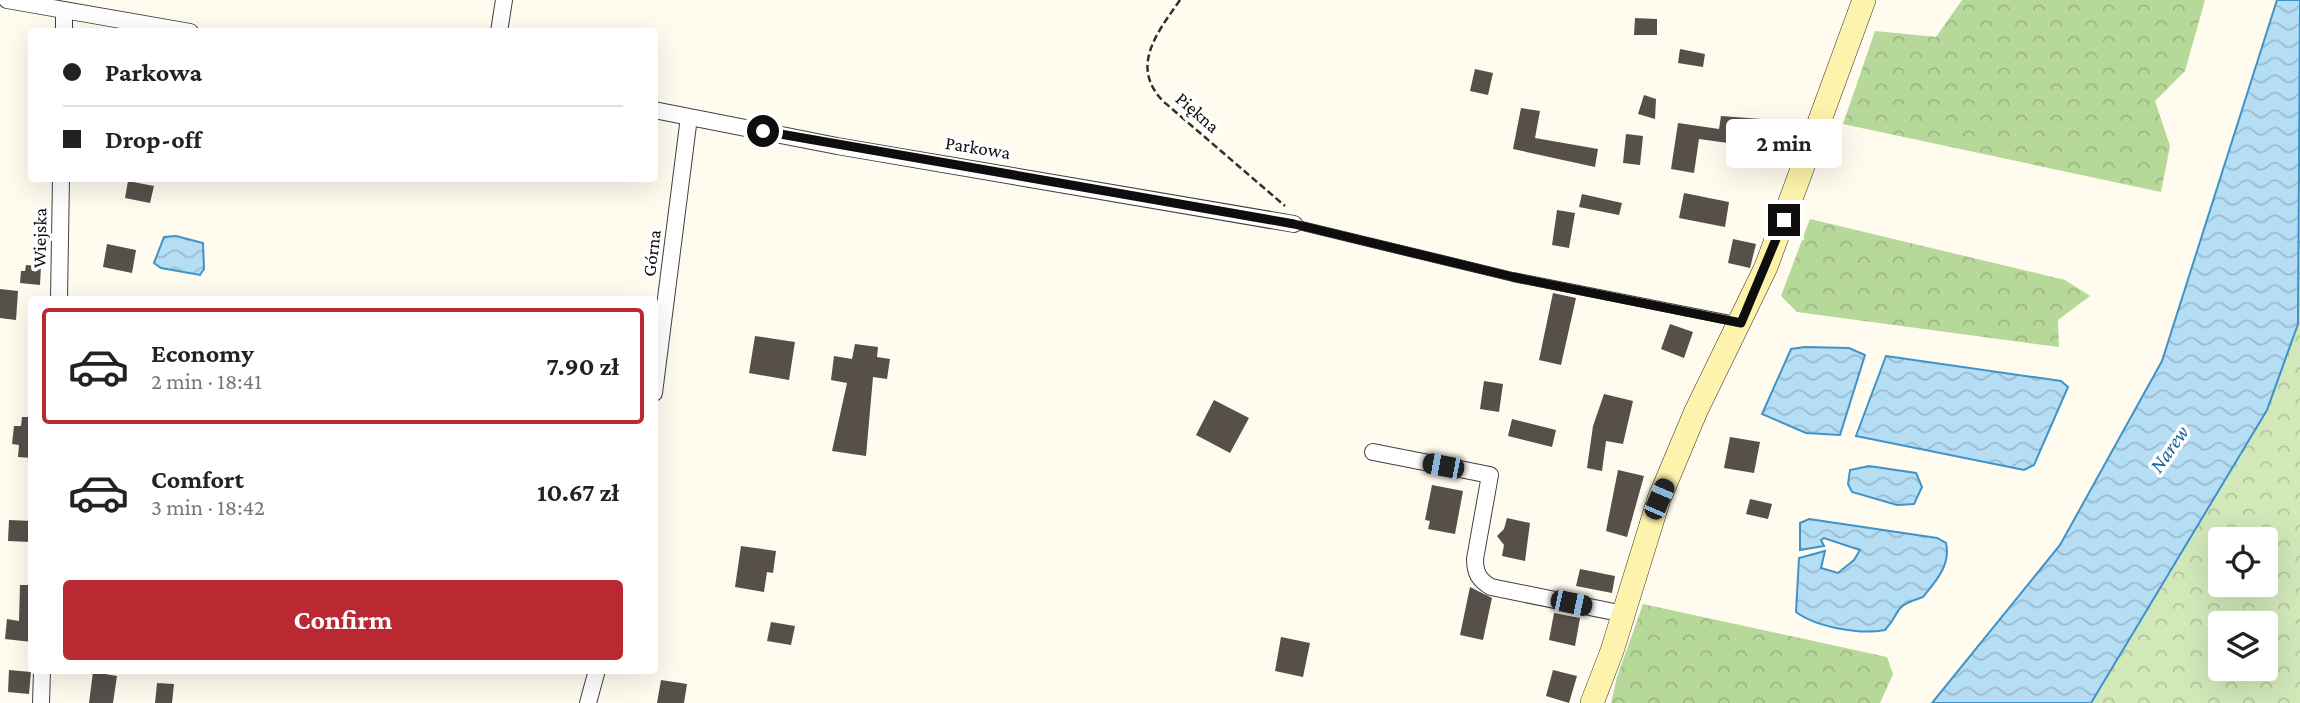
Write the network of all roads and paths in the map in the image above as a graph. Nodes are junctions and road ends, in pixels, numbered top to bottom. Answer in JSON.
{"nodes":[{"id":1,"x":8,"y":0,"type":"edge"},
{"id":2,"x":504,"y":0,"type":"edge"},
{"id":3,"x":1180,"y":0,"type":"edge"},
{"id":4,"x":1864,"y":0,"type":"edge"},
{"id":5,"x":64,"y":11,"type":"junction"},
{"id":6,"x":64,"y":28,"type":"edge"},
{"id":7,"x":166,"y":28,"type":"edge"},
{"id":8,"x":500,"y":28,"type":"edge"},
{"id":9,"x":658,"y":111,"type":"edge"},
{"id":10,"x":689,"y":117,"type":"junction"},
{"id":11,"x":61,"y":182,"type":"edge"},
{"id":12,"x":1294,"y":224,"type":"junction"},
{"id":13,"x":59,"y":296,"type":"edge"},
{"id":14,"x":1741,"y":323,"type":"junction"},
{"id":15,"x":658,"y":361,"type":"edge"},
{"id":16,"x":1373,"y":452,"type":"dead end"},
{"id":17,"x":1624,"y":614,"type":"junction"},
{"id":18,"x":42,"y":674,"type":"edge"},
{"id":19,"x":596,"y":674,"type":"edge"},
{"id":20,"x":41,"y":703,"type":"edge"},
{"id":21,"x":588,"y":703,"type":"edge"},
{"id":22,"x":1592,"y":703,"type":"edge"}],
"edges":[{"from":1,"to":5,"type":"street"},
{"from":2,"to":8,"type":"street"},
{"from":3,"to":12,"type":"path","name":"Piękna"},
{"from":4,"to":14,"type":"street"},
{"from":5,"to":6,"type":"street"},
{"from":5,"to":7,"type":"street"},
{"from":9,"to":10,"type":"street","name":"Parkowa"},
{"from":10,"to":12,"type":"street","name":"Parkowa"},
{"from":10,"to":15,"type":"street","name":"Górna"},
{"from":11,"to":13,"type":"street","name":"Wiejska"},
{"from":12,"to":14,"type":"lane"},
{"from":14,"to":17,"type":"street"},
{"from":16,"to":17,"type":"street"},
{"from":17,"to":22,"type":"street"},
{"from":18,"to":20,"type":"street"},
{"from":19,"to":21,"type":"street"}]}
